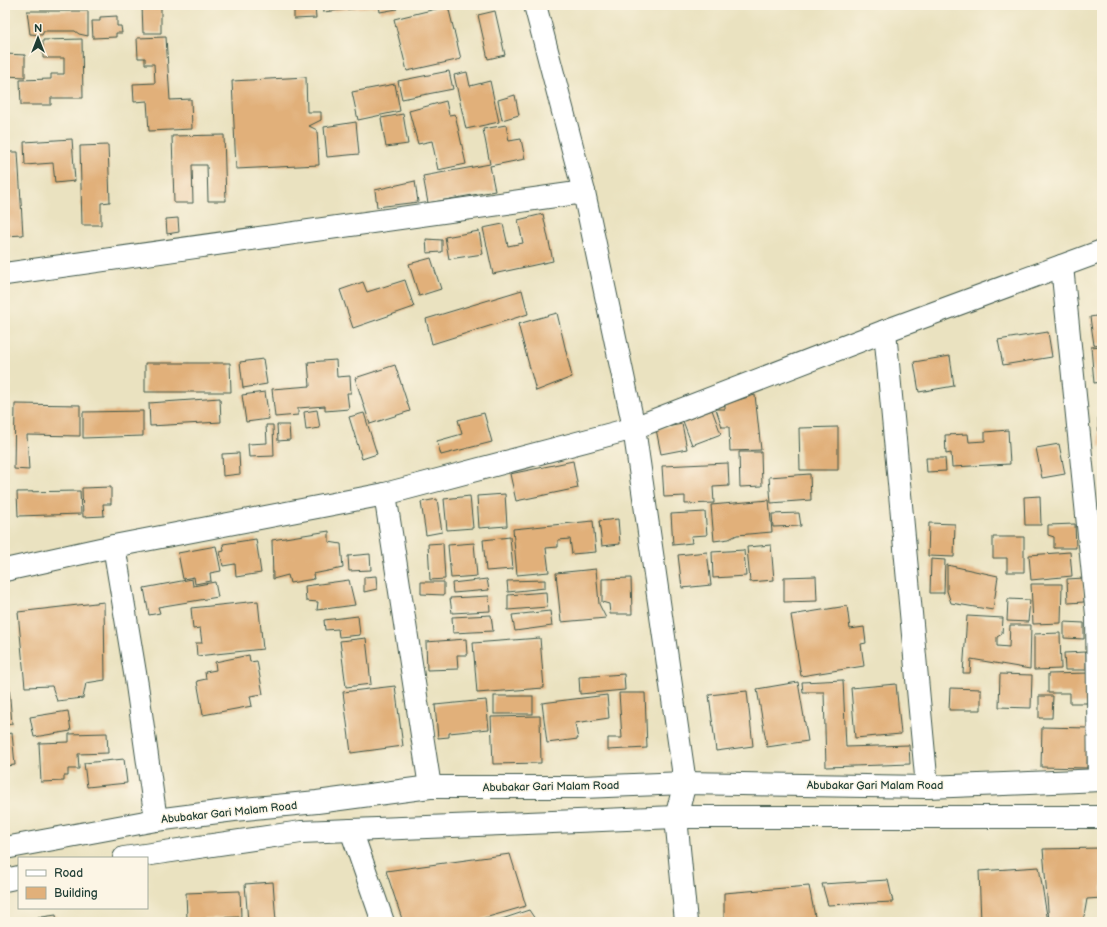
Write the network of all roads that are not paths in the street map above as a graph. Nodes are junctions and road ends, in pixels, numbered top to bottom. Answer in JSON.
{"nodes":[{"id":1,"x":535,"y":5,"type":"edge"},
{"id":2,"x":584,"y":192,"type":"junction"},
{"id":3,"x":1102,"y":251,"type":"edge"},
{"id":4,"x":1062,"y":266,"type":"junction"},
{"id":5,"x":5,"y":274,"type":"edge"},
{"id":6,"x":885,"y":331,"type":"junction"},
{"id":7,"x":634,"y":428,"type":"junction"},
{"id":8,"x":385,"y":494,"type":"junction"},
{"id":9,"x":114,"y":546,"type":"junction"},
{"id":10,"x":5,"y":570,"type":"edge"},
{"id":11,"x":1099,"y":614,"type":"edge"},
{"id":12,"x":1101,"y":780,"type":"edge"},
{"id":13,"x":686,"y":784,"type":"junction"},
{"id":14,"x":430,"y":787,"type":"junction"},
{"id":15,"x":927,"y":787,"type":"junction"},
{"id":16,"x":676,"y":817,"type":"junction"},
{"id":17,"x":1102,"y":817,"type":"edge"},
{"id":18,"x":156,"y":820,"type":"junction"},
{"id":19,"x":351,"y":830,"type":"junction"},
{"id":20,"x":5,"y":848,"type":"edge"},
{"id":21,"x":131,"y":857,"type":"edge"},
{"id":22,"x":18,"y":877,"type":"edge"},
{"id":23,"x":5,"y":880,"type":"edge"},
{"id":24,"x":383,"y":922,"type":"edge"},
{"id":25,"x":686,"y":922,"type":"edge"}],
"edges":[{"from":1,"to":2,"type":"street"},
{"from":2,"to":5,"type":"street"},
{"from":2,"to":7,"type":"street"},
{"from":3,"to":4,"type":"street"},
{"from":4,"to":6,"type":"street"},
{"from":4,"to":11,"type":"street"},
{"from":6,"to":7,"type":"street"},
{"from":6,"to":15,"type":"street"},
{"from":7,"to":8,"type":"street"},
{"from":7,"to":13,"type":"street"},
{"from":8,"to":9,"type":"street"},
{"from":8,"to":14,"type":"street"},
{"from":9,"to":10,"type":"street"},
{"from":9,"to":18,"type":"street"},
{"from":11,"to":12,"type":"street"},
{"from":12,"to":15,"type":"street","name":"Abubakar Gari Malam Road"},
{"from":13,"to":14,"type":"street","name":"Abubakar Gari Malam Road"},
{"from":13,"to":15,"type":"street","name":"Abubakar Gari Malam Road"},
{"from":13,"to":16,"type":"street"},
{"from":14,"to":18,"type":"street","name":"Abubakar Gari Malam Road"},
{"from":16,"to":17,"type":"street"},
{"from":16,"to":19,"type":"street"},
{"from":16,"to":25,"type":"street"},
{"from":18,"to":20,"type":"street","name":"Abubakar Gari Malam Road"},
{"from":19,"to":21,"type":"street"},
{"from":19,"to":24,"type":"street"},
{"from":22,"to":23,"type":"street"}]}
